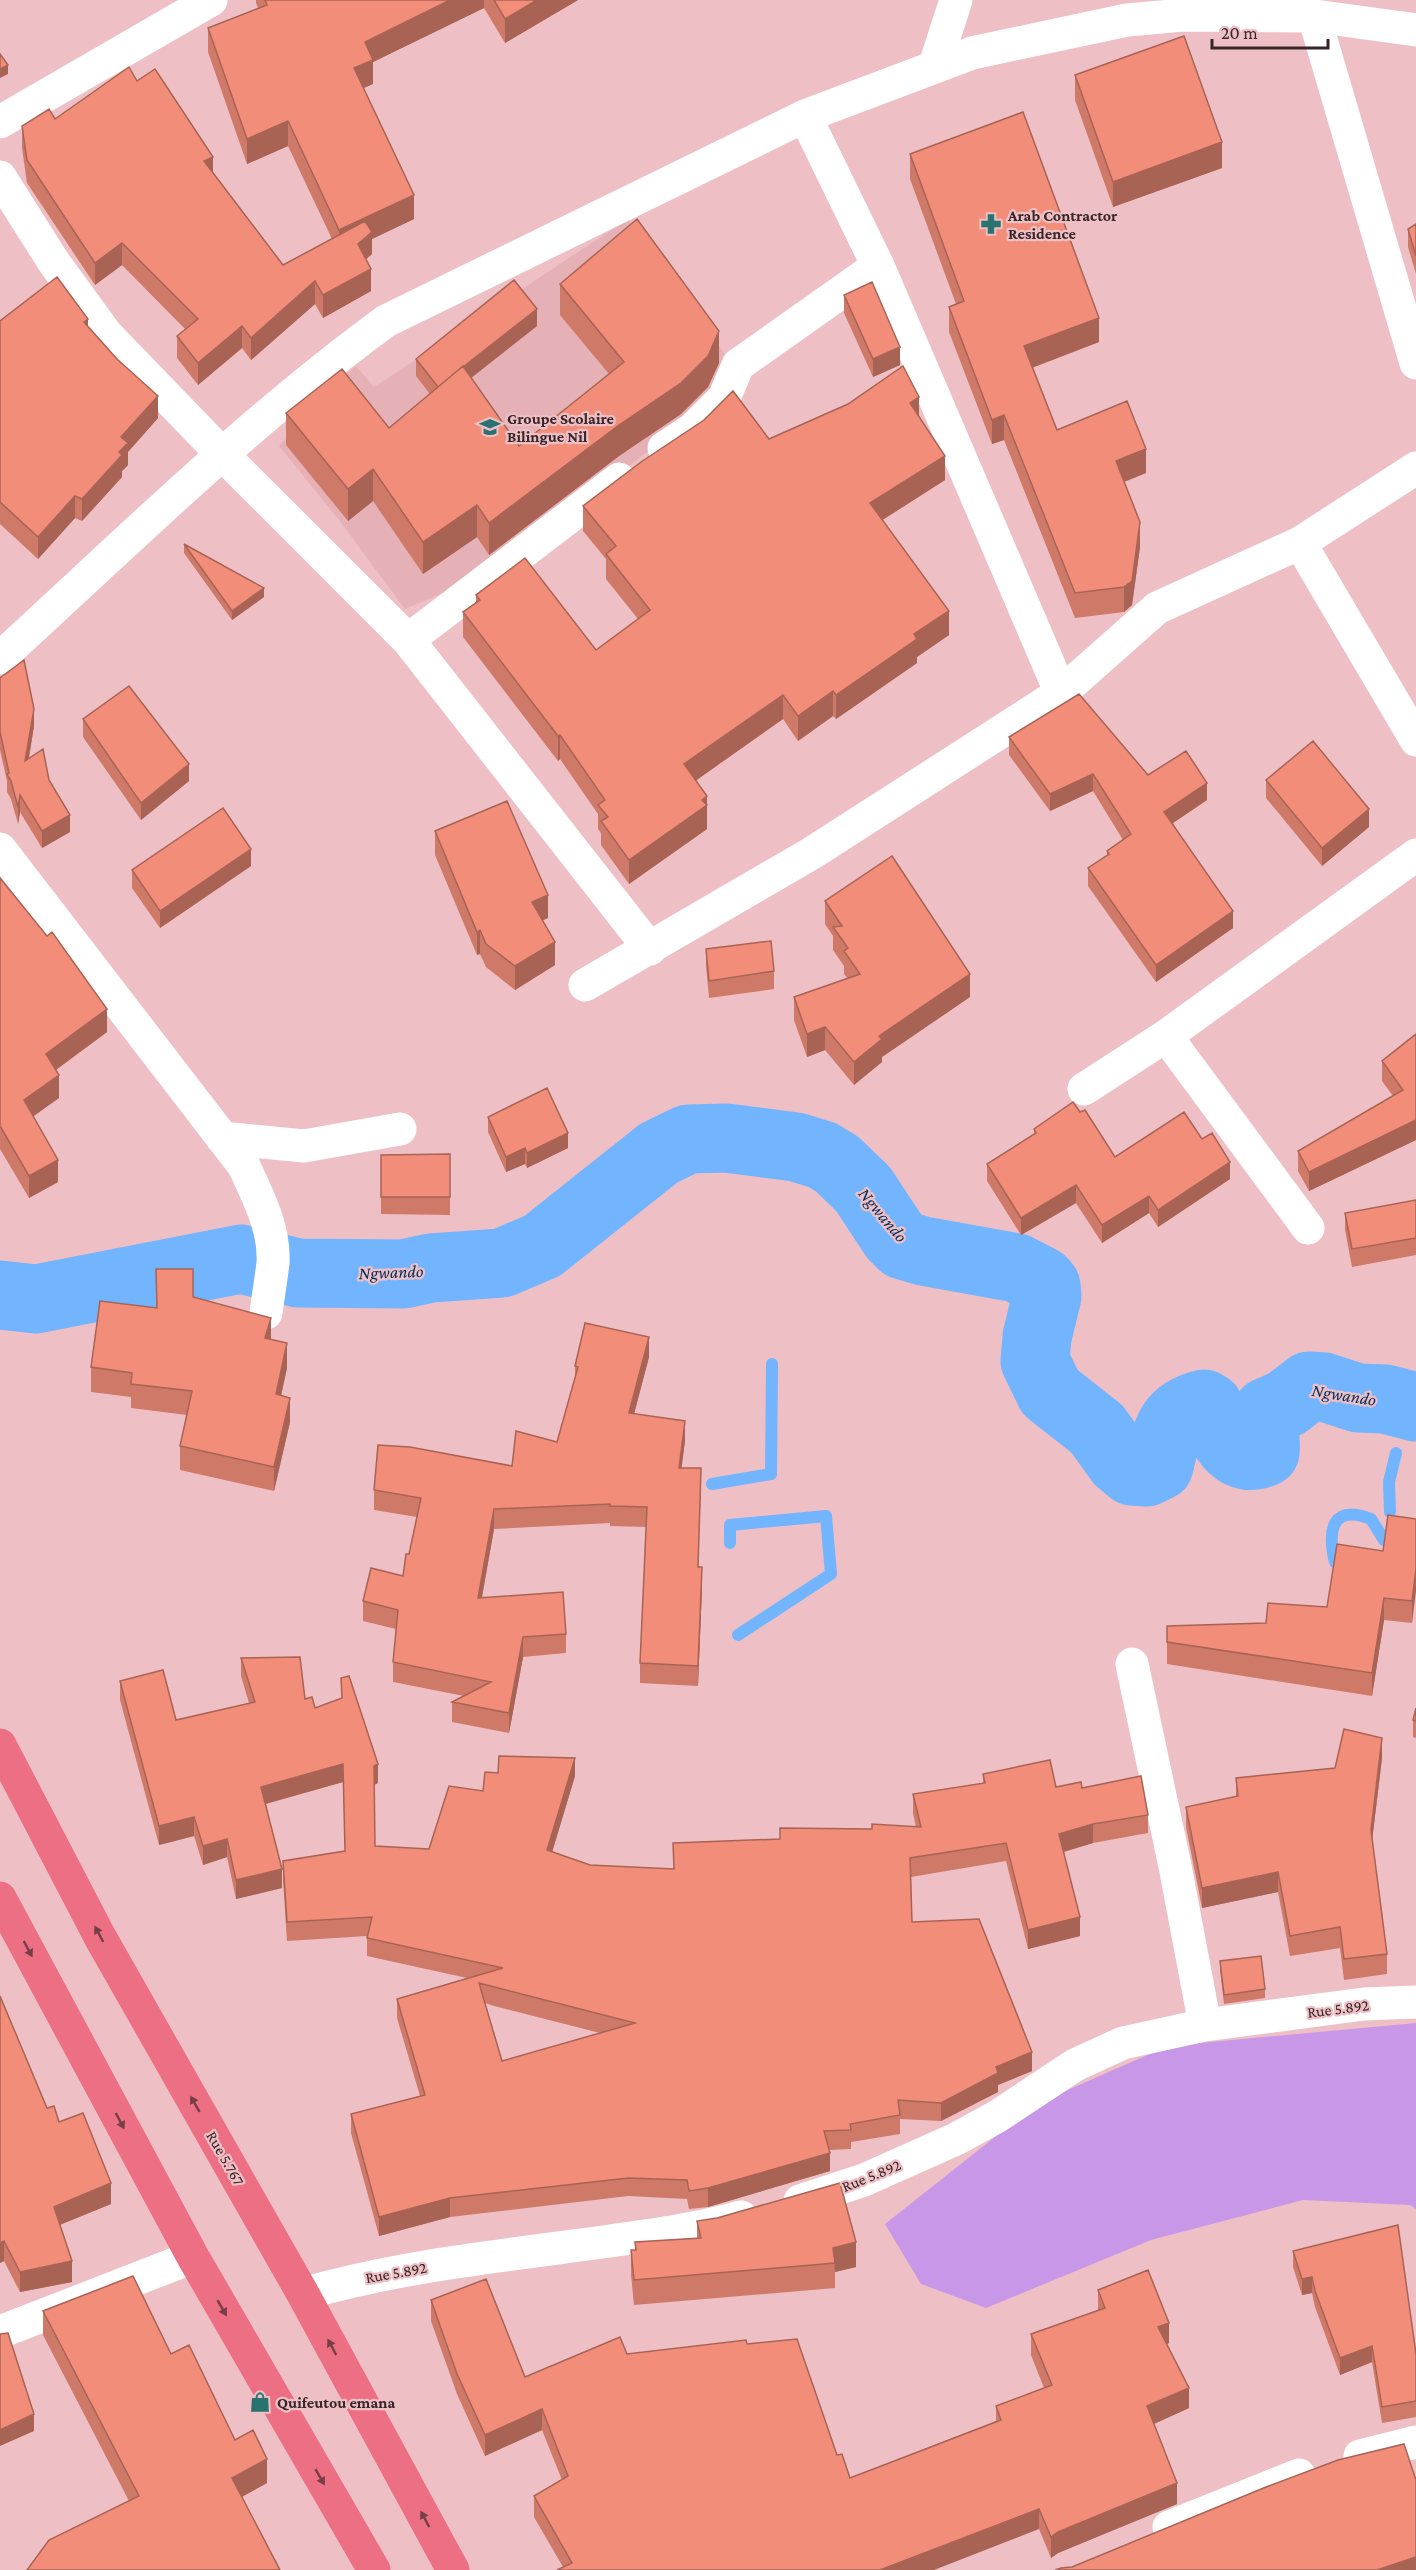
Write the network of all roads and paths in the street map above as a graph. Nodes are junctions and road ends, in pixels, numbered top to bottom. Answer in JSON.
{"nodes":[{"id":1,"x":211,"y":0,"type":"edge"},
{"id":2,"x":956,"y":0,"type":"edge"},
{"id":3,"x":1314,"y":16,"type":"junction"},
{"id":4,"x":1416,"y":30,"type":"edge"},
{"id":5,"x":935,"y":65,"type":"junction"},
{"id":6,"x":805,"y":116,"type":"junction"},
{"id":7,"x":0,"y":122,"type":"edge"},
{"id":8,"x":0,"y":177,"type":"edge"},
{"id":9,"x":878,"y":267,"type":"junction"},
{"id":10,"x":1416,"y":363,"type":"edge"},
{"id":11,"x":222,"y":454,"type":"junction"},
{"id":12,"x":1416,"y":468,"type":"edge"},
{"id":13,"x":1300,"y":543,"type":"junction"},
{"id":14,"x":408,"y":640,"type":"junction"},
{"id":15,"x":0,"y":658,"type":"edge"},
{"id":16,"x":1061,"y":693,"type":"junction"},
{"id":17,"x":1416,"y":740,"type":"edge"},
{"id":18,"x":0,"y":849,"type":"edge"},
{"id":19,"x":1416,"y":855,"type":"edge"},
{"id":20,"x":650,"y":949,"type":"junction"},
{"id":21,"x":585,"y":985,"type":"dead end"},
{"id":22,"x":1166,"y":1036,"type":"junction"},
{"id":23,"x":1084,"y":1089,"type":"dead end"},
{"id":24,"x":400,"y":1129,"type":"dead end"},
{"id":25,"x":222,"y":1138,"type":"junction"},
{"id":26,"x":1308,"y":1228,"type":"dead end"},
{"id":27,"x":266,"y":1313,"type":"dead end"},
{"id":28,"x":1132,"y":1664,"type":"dead end"},
{"id":29,"x":0,"y":1745,"type":"edge"},
{"id":30,"x":0,"y":1898,"type":"edge"},
{"id":31,"x":1416,"y":2002,"type":"edge"},
{"id":32,"x":1205,"y":2025,"type":"junction"},
{"id":33,"x":193,"y":2257,"type":"junction"},
{"id":34,"x":303,"y":2294,"type":"junction"},
{"id":35,"x":0,"y":2332,"type":"edge"},
{"id":36,"x":1416,"y":2442,"type":"edge"},
{"id":37,"x":1139,"y":2539,"type":"edge"},
{"id":38,"x":374,"y":2570,"type":"edge"},
{"id":39,"x":453,"y":2570,"type":"edge"}],
"edges":[{"from":1,"to":7,"type":"street"},
{"from":2,"to":5,"type":"street"},
{"from":3,"to":4,"type":"street"},
{"from":3,"to":5,"type":"street"},
{"from":3,"to":10,"type":"street"},
{"from":5,"to":6,"type":"street"},
{"from":6,"to":9,"type":"street"},
{"from":6,"to":11,"type":"street"},
{"from":8,"to":11,"type":"street"},
{"from":9,"to":14,"type":"street"},
{"from":9,"to":16,"type":"street"},
{"from":11,"to":14,"type":"street"},
{"from":11,"to":15,"type":"street"},
{"from":12,"to":13,"type":"street"},
{"from":13,"to":16,"type":"street"},
{"from":13,"to":17,"type":"street"},
{"from":14,"to":20,"type":"street"},
{"from":16,"to":20,"type":"street"},
{"from":18,"to":25,"type":"street"},
{"from":19,"to":22,"type":"street"},
{"from":20,"to":21,"type":"street"},
{"from":22,"to":23,"type":"street"},
{"from":22,"to":26,"type":"street"},
{"from":24,"to":25,"type":"street"},
{"from":25,"to":27,"type":"street"},
{"from":28,"to":32,"type":"street"},
{"from":34,"to":29,"type":"highway","name":"Rue 5.767","one_way":true},
{"from":30,"to":33,"type":"highway","one_way":true},
{"from":31,"to":32,"type":"street","name":"Rue 5.892"},
{"from":32,"to":34,"type":"street","name":"Rue 5.892"},
{"from":33,"to":35,"type":"street"},
{"from":33,"to":38,"type":"highway","one_way":true},
{"from":39,"to":34,"type":"highway","name":"Rue 5.767","one_way":true},
{"from":36,"to":37,"type":"street"}]}
